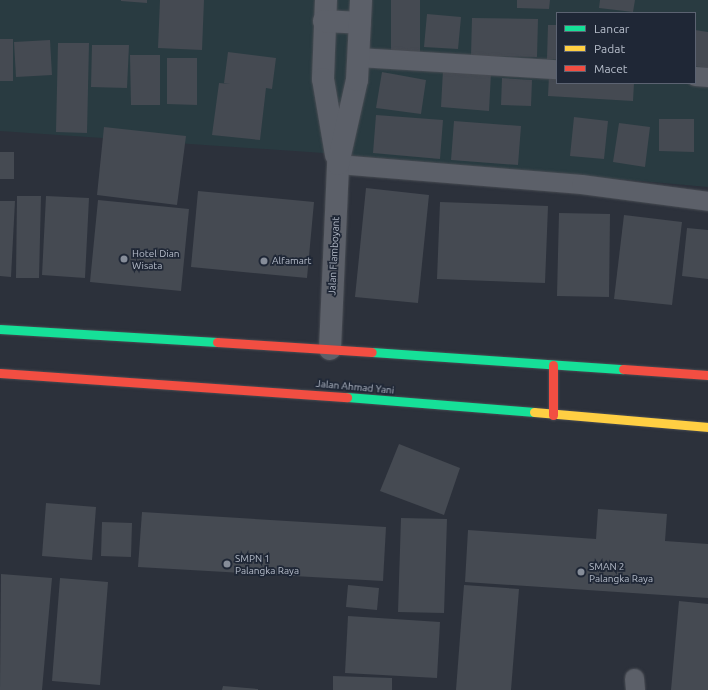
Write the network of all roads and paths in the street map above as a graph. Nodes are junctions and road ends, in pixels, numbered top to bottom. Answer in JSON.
{"nodes":[{"id":1,"x":361,"y":0,"type":"edge"},
{"id":2,"x":325,"y":11,"type":"edge"},
{"id":3,"x":360,"y":23,"type":"junction"},
{"id":4,"x":358,"y":57,"type":"junction"},
{"id":5,"x":556,"y":69,"type":"edge"},
{"id":6,"x":696,"y":76,"type":"edge"},
{"id":7,"x":708,"y":77,"type":"edge"},
{"id":8,"x":338,"y":164,"type":"junction"},
{"id":9,"x":708,"y":201,"type":"edge"},
{"id":10,"x":0,"y":329,"type":"edge"},
{"id":11,"x":330,"y":349,"type":"junction"},
{"id":12,"x":553,"y":365,"type":"junction"},
{"id":13,"x":0,"y":374,"type":"edge"},
{"id":14,"x":708,"y":375,"type":"edge"},
{"id":15,"x":553,"y":415,"type":"junction"},
{"id":16,"x":708,"y":427,"type":"edge"}],
"edges":[{"from":1,"to":3,"type":"street","name":"Jalan Flamboyant"},
{"from":2,"to":3,"type":"street"},
{"from":2,"to":8,"type":"street","name":"Jalan Flamboyant"},
{"from":3,"to":4,"type":"street","name":"Jalan Flamboyant"},
{"from":4,"to":5,"type":"lane"},
{"from":4,"to":8,"type":"street","name":"Jalan Flamboyant"},
{"from":6,"to":7,"type":"lane"},
{"from":8,"to":9,"type":"lane"},
{"from":8,"to":11,"type":"street","name":"Jalan Flamboyant"},
{"from":10,"to":11,"type":"main road"},
{"from":11,"to":12,"type":"main road"},
{"from":12,"to":14,"type":"main road"},
{"from":12,"to":15,"type":"main road"},
{"from":13,"to":15,"type":"main road","name":"Jalan Ahmad Yani"},
{"from":15,"to":16,"type":"main road","name":"Jalan Ahmad Yani"}]}
